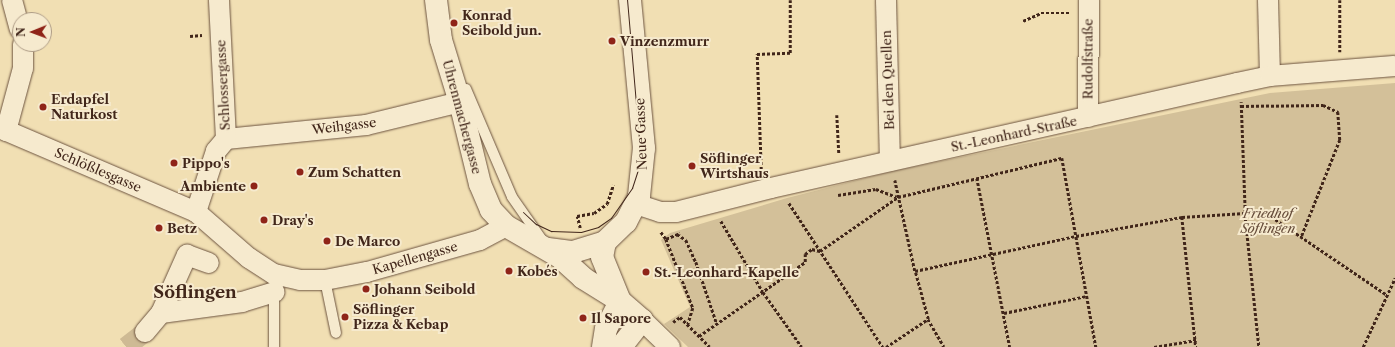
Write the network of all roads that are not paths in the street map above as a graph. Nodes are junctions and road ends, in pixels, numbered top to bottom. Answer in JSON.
{"nodes":[{"id":1,"x":12,"y":0,"type":"edge"},
{"id":2,"x":219,"y":0,"type":"edge"},
{"id":3,"x":436,"y":0,"type":"edge"},
{"id":4,"x":440,"y":0,"type":"edge"},
{"id":5,"x":630,"y":0,"type":"edge"},
{"id":6,"x":886,"y":0,"type":"edge"},
{"id":7,"x":1268,"y":0,"type":"edge"},
{"id":8,"x":1089,"y":6,"type":"edge"},
{"id":9,"x":15,"y":12,"type":"edge"},
{"id":10,"x":22,"y":52,"type":"edge"},
{"id":11,"x":1395,"y":66,"type":"edge"},
{"id":12,"x":1270,"y":76,"type":"junction"},
{"id":13,"x":460,"y":102,"type":"junction"},
{"id":14,"x":1088,"y":118,"type":"junction"},
{"id":15,"x":3,"y":130,"type":"edge"},
{"id":16,"x":221,"y":145,"type":"junction"},
{"id":17,"x":890,"y":161,"type":"junction"},
{"id":18,"x":636,"y":204,"type":"junction"},
{"id":19,"x":196,"y":212,"type":"junction"},
{"id":20,"x":506,"y":226,"type":"junction"},
{"id":21,"x":595,"y":246,"type":"junction"},
{"id":22,"x":548,"y":249,"type":"junction"},
{"id":23,"x":209,"y":263,"type":"dead end"},
{"id":24,"x":325,"y":280,"type":"junction"},
{"id":25,"x":274,"y":283,"type":"junction"},
{"id":26,"x":620,"y":301,"type":"junction"},
{"id":27,"x":161,"y":313,"type":"junction"},
{"id":28,"x":642,"y":320,"type":"junction"},
{"id":29,"x":145,"y":332,"type":"tunnel mouth"},
{"id":30,"x":336,"y":333,"type":"dead end"},
{"id":31,"x":274,"y":347,"type":"edge"},
{"id":32,"x":602,"y":347,"type":"edge"},
{"id":33,"x":621,"y":347,"type":"edge"},
{"id":34,"x":670,"y":347,"type":"edge"}],
"edges":[{"from":1,"to":9,"type":"street"},
{"from":2,"to":16,"type":"street","name":"Schlossergasse"},
{"from":3,"to":13,"type":"street","name":"Uhrenmachergasse"},
{"from":4,"to":22,"type":"lane"},
{"from":5,"to":18,"type":"street","name":"Neue Gasse"},
{"from":6,"to":17,"type":"street","name":"Bei den Quellen"},
{"from":7,"to":12,"type":"street"},
{"from":8,"to":14,"type":"street","name":"Rudolfstraße"},
{"from":10,"to":15,"type":"street"},
{"from":11,"to":12,"type":"street","name":"St.-Leonhard-Straße"},
{"from":12,"to":14,"type":"street","name":"St.-Leonhard-Straße"},
{"from":13,"to":16,"type":"street","name":"Weihgasse"},
{"from":13,"to":20,"type":"street","name":"Uhrenmachergasse"},
{"from":14,"to":17,"type":"street","name":"St.-Leonhard-Straße"},
{"from":15,"to":19,"type":"street","name":"Schlößlesgasse"},
{"from":16,"to":19,"type":"street","name":"Schlossergasse"},
{"from":17,"to":18,"type":"street","name":"St.-Leonhard-Straße"},
{"from":18,"to":21,"type":"street","name":"Neue Gasse"},
{"from":19,"to":25,"type":"street","name":"Schlößlesgasse"},
{"from":20,"to":22,"type":"street"},
{"from":20,"to":24,"type":"street","name":"Kapellengasse"},
{"from":21,"to":22,"type":"street"},
{"from":21,"to":26,"type":"street"},
{"from":22,"to":26,"type":"street"},
{"from":23,"to":27,"type":"street"},
{"from":24,"to":25,"type":"street","name":"Kapellengasse"},
{"from":24,"to":30,"type":"lane"},
{"from":25,"to":27,"type":"street"},
{"from":25,"to":31,"type":"lane"},
{"from":26,"to":28,"type":"street"},
{"from":26,"to":32,"type":"street"},
{"from":27,"to":29,"type":"street"},
{"from":28,"to":33,"type":"street"},
{"from":28,"to":34,"type":"street"}]}
